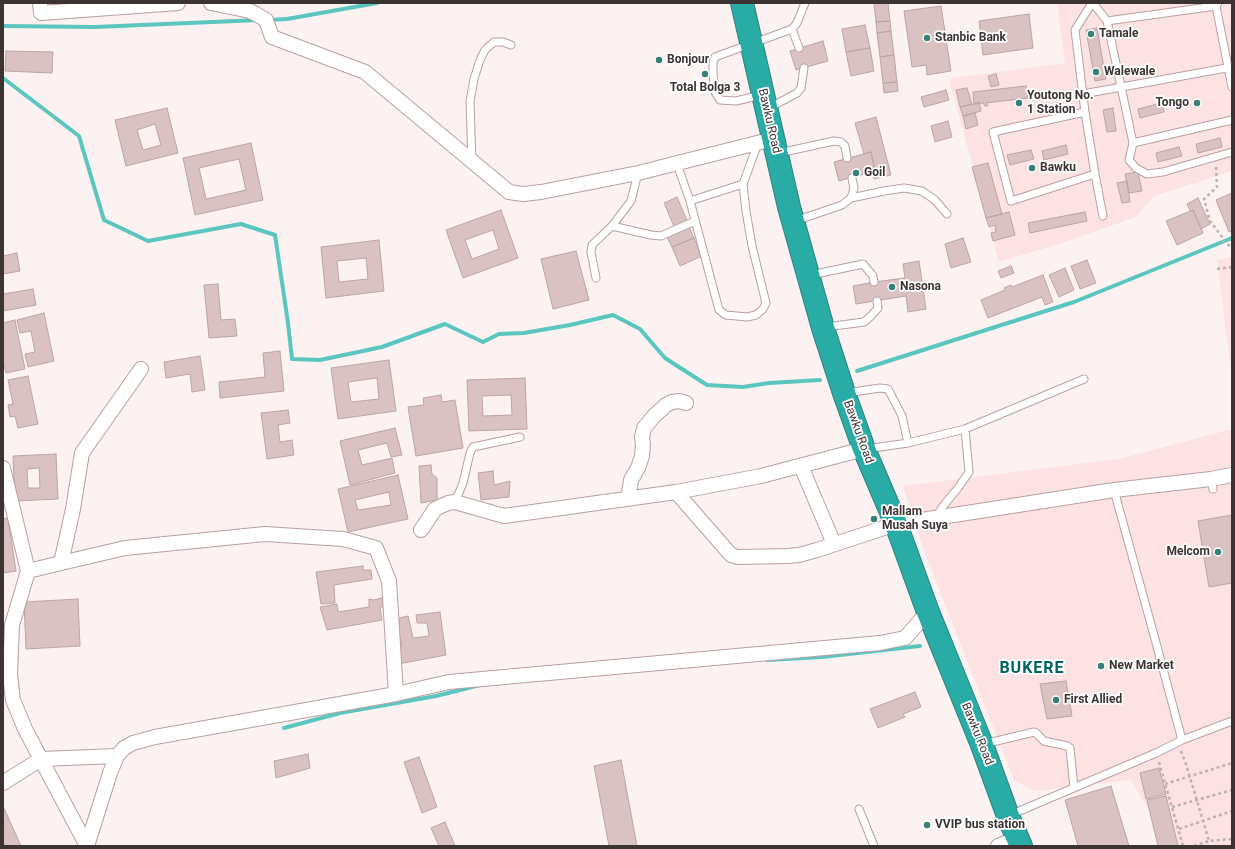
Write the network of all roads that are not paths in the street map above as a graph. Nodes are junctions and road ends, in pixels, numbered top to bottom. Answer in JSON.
{"nodes":[{"id":1,"x":40,"y":3,"type":"edge"},
{"id":2,"x":178,"y":3,"type":"edge"},
{"id":3,"x":211,"y":3,"type":"edge"},
{"id":4,"x":742,"y":3,"type":"edge"},
{"id":5,"x":805,"y":3,"type":"edge"},
{"id":6,"x":1093,"y":3,"type":"edge"},
{"id":7,"x":1217,"y":4,"type":"edge"},
{"id":8,"x":1108,"y":21,"type":"junction"},
{"id":9,"x":792,"y":29,"type":"junction"},
{"id":10,"x":752,"y":44,"type":"junction"},
{"id":11,"x":511,"y":45,"type":"dead end"},
{"id":12,"x":799,"y":48,"type":"dead end"},
{"id":13,"x":804,"y":68,"type":"dead end"},
{"id":14,"x":1230,"y":68,"type":"edge"},
{"id":15,"x":1121,"y":87,"type":"junction"},
{"id":16,"x":1232,"y":87,"type":"edge"},
{"id":17,"x":1083,"y":94,"type":"junction"},
{"id":18,"x":765,"y":102,"type":"junction"},
{"id":19,"x":1085,"y":112,"type":"junction"},
{"id":20,"x":1232,"y":120,"type":"edge"},
{"id":21,"x":1132,"y":143,"type":"junction"},
{"id":22,"x":769,"y":145,"type":"junction"},
{"id":23,"x":1232,"y":152,"type":"edge"},
{"id":24,"x":847,"y":158,"type":"dead end"},
{"id":25,"x":472,"y":162,"type":"junction"},
{"id":26,"x":677,"y":164,"type":"junction"},
{"id":27,"x":638,"y":173,"type":"junction"},
{"id":28,"x":1095,"y":174,"type":"junction"},
{"id":29,"x":852,"y":178,"type":"dead end"},
{"id":30,"x":743,"y":184,"type":"junction"},
{"id":31,"x":851,"y":198,"type":"junction"},
{"id":32,"x":690,"y":201,"type":"junction"},
{"id":33,"x":947,"y":214,"type":"dead end"},
{"id":34,"x":1103,"y":216,"type":"dead end"},
{"id":35,"x":695,"y":221,"type":"junction"},
{"id":36,"x":794,"y":222,"type":"junction"},
{"id":37,"x":612,"y":226,"type":"junction"},
{"id":38,"x":809,"y":275,"type":"junction"},
{"id":39,"x":596,"y":278,"type":"dead end"},
{"id":40,"x":874,"y":282,"type":"dead end"},
{"id":41,"x":877,"y":301,"type":"dead end"},
{"id":42,"x":823,"y":328,"type":"junction"},
{"id":43,"x":141,"y":369,"type":"dead end"},
{"id":44,"x":1084,"y":379,"type":"dead end"},
{"id":45,"x":844,"y":393,"type":"junction"},
{"id":46,"x":686,"y":403,"type":"dead end"},
{"id":47,"x":965,"y":429,"type":"junction"},
{"id":48,"x":520,"y":437,"type":"dead end"},
{"id":49,"x":908,"y":442,"type":"junction"},
{"id":50,"x":864,"y":449,"type":"junction"},
{"id":51,"x":801,"y":466,"type":"junction"},
{"id":52,"x":3,"y":468,"type":"edge"},
{"id":53,"x":1232,"y":475,"type":"edge"},
{"id":54,"x":1114,"y":490,"type":"junction"},
{"id":55,"x":676,"y":492,"type":"junction"},
{"id":56,"x":628,"y":499,"type":"junction"},
{"id":57,"x":455,"y":502,"type":"junction"},
{"id":58,"x":935,"y":518,"type":"junction"},
{"id":59,"x":896,"y":524,"type":"junction"},
{"id":60,"x":421,"y":530,"type":"dead end"},
{"id":61,"x":834,"y":544,"type":"junction"},
{"id":62,"x":61,"y":563,"type":"junction"},
{"id":63,"x":28,"y":571,"type":"junction"},
{"id":64,"x":928,"y":612,"type":"junction"},
{"id":65,"x":396,"y":694,"type":"junction"},
{"id":66,"x":1232,"y":721,"type":"edge"},
{"id":67,"x":1180,"y":741,"type":"junction"},
{"id":68,"x":982,"y":745,"type":"junction"},
{"id":69,"x":117,"y":756,"type":"junction"},
{"id":70,"x":41,"y":759,"type":"junction"},
{"id":71,"x":3,"y":783,"type":"edge"},
{"id":72,"x":1074,"y":788,"type":"junction"},
{"id":73,"x":859,"y":809,"type":"dead end"},
{"id":74,"x":1008,"y":816,"type":"junction"},
{"id":75,"x":1019,"y":842,"type":"edge"},
{"id":76,"x":87,"y":846,"type":"edge"},
{"id":77,"x":874,"y":846,"type":"edge"},
{"id":78,"x":998,"y":846,"type":"edge"}],
"edges":[{"from":1,"to":2,"type":"street"},
{"from":3,"to":25,"type":"street"},
{"from":4,"to":10,"type":"highway","name":"Bawku Road"},
{"from":5,"to":9,"type":"lane"},
{"from":6,"to":8,"type":"lane"},
{"from":6,"to":17,"type":"lane"},
{"from":7,"to":8,"type":"lane"},
{"from":7,"to":14,"type":"lane"},
{"from":8,"to":15,"type":"lane"},
{"from":9,"to":10,"type":"lane"},
{"from":9,"to":12,"type":"lane"},
{"from":10,"to":18,"type":"highway","name":"Bawku Road"},
{"from":10,"to":18,"type":"lane"},
{"from":11,"to":25,"type":"lane"},
{"from":13,"to":18,"type":"lane"},
{"from":14,"to":15,"type":"lane"},
{"from":14,"to":16,"type":"lane"},
{"from":15,"to":17,"type":"lane"},
{"from":15,"to":21,"type":"lane"},
{"from":17,"to":19,"type":"lane"},
{"from":18,"to":22,"type":"highway","name":"Bawku Road"},
{"from":19,"to":28,"type":"lane"},
{"from":19,"to":28,"type":"lane"},
{"from":20,"to":21,"type":"lane"},
{"from":21,"to":23,"type":"lane"},
{"from":22,"to":24,"type":"lane"},
{"from":22,"to":26,"type":"street"},
{"from":22,"to":30,"type":"lane"},
{"from":22,"to":36,"type":"highway","name":"Bawku Road"},
{"from":25,"to":27,"type":"street"},
{"from":26,"to":27,"type":"street"},
{"from":26,"to":32,"type":"lane"},
{"from":27,"to":37,"type":"lane"},
{"from":28,"to":34,"type":"lane"},
{"from":29,"to":31,"type":"lane"},
{"from":30,"to":32,"type":"lane"},
{"from":30,"to":35,"type":"lane"},
{"from":31,"to":33,"type":"lane"},
{"from":31,"to":36,"type":"lane"},
{"from":32,"to":35,"type":"lane"},
{"from":35,"to":37,"type":"lane"},
{"from":36,"to":38,"type":"highway","name":"Bawku Road"},
{"from":37,"to":39,"type":"lane"},
{"from":38,"to":40,"type":"lane"},
{"from":38,"to":42,"type":"highway","name":"Bawku Road"},
{"from":41,"to":42,"type":"lane"},
{"from":42,"to":45,"type":"highway","name":"Bawku Road"},
{"from":43,"to":62,"type":"street"},
{"from":44,"to":47,"type":"lane"},
{"from":45,"to":49,"type":"lane"},
{"from":45,"to":50,"type":"highway","name":"Bawku Road"},
{"from":46,"to":56,"type":"street"},
{"from":47,"to":49,"type":"lane"},
{"from":47,"to":58,"type":"lane"},
{"from":48,"to":57,"type":"lane"},
{"from":49,"to":50,"type":"lane"},
{"from":50,"to":51,"type":"street"},
{"from":50,"to":59,"type":"highway","name":"Bawku Road"},
{"from":51,"to":55,"type":"street"},
{"from":51,"to":61,"type":"street"},
{"from":52,"to":63,"type":"street"},
{"from":53,"to":54,"type":"street"},
{"from":54,"to":58,"type":"street"},
{"from":54,"to":67,"type":"lane"},
{"from":55,"to":56,"type":"street"},
{"from":55,"to":61,"type":"street"},
{"from":56,"to":57,"type":"street"},
{"from":57,"to":60,"type":"street"},
{"from":58,"to":59,"type":"street"},
{"from":59,"to":61,"type":"street"},
{"from":59,"to":64,"type":"highway","name":"Bawku Road"},
{"from":62,"to":63,"type":"street"},
{"from":62,"to":65,"type":"street"},
{"from":63,"to":70,"type":"street"},
{"from":64,"to":65,"type":"street"},
{"from":64,"to":68,"type":"highway","name":"Bawku Road"},
{"from":65,"to":69,"type":"street"},
{"from":66,"to":67,"type":"lane"},
{"from":67,"to":72,"type":"lane"},
{"from":68,"to":72,"type":"lane"},
{"from":68,"to":74,"type":"highway","name":"Bawku Road"},
{"from":69,"to":70,"type":"street"},
{"from":69,"to":76,"type":"street"},
{"from":70,"to":71,"type":"street"},
{"from":70,"to":76,"type":"street"},
{"from":72,"to":74,"type":"lane"},
{"from":73,"to":77,"type":"lane"},
{"from":74,"to":75,"type":"highway","name":"Bawku Road"},
{"from":75,"to":78,"type":"street"}]}
